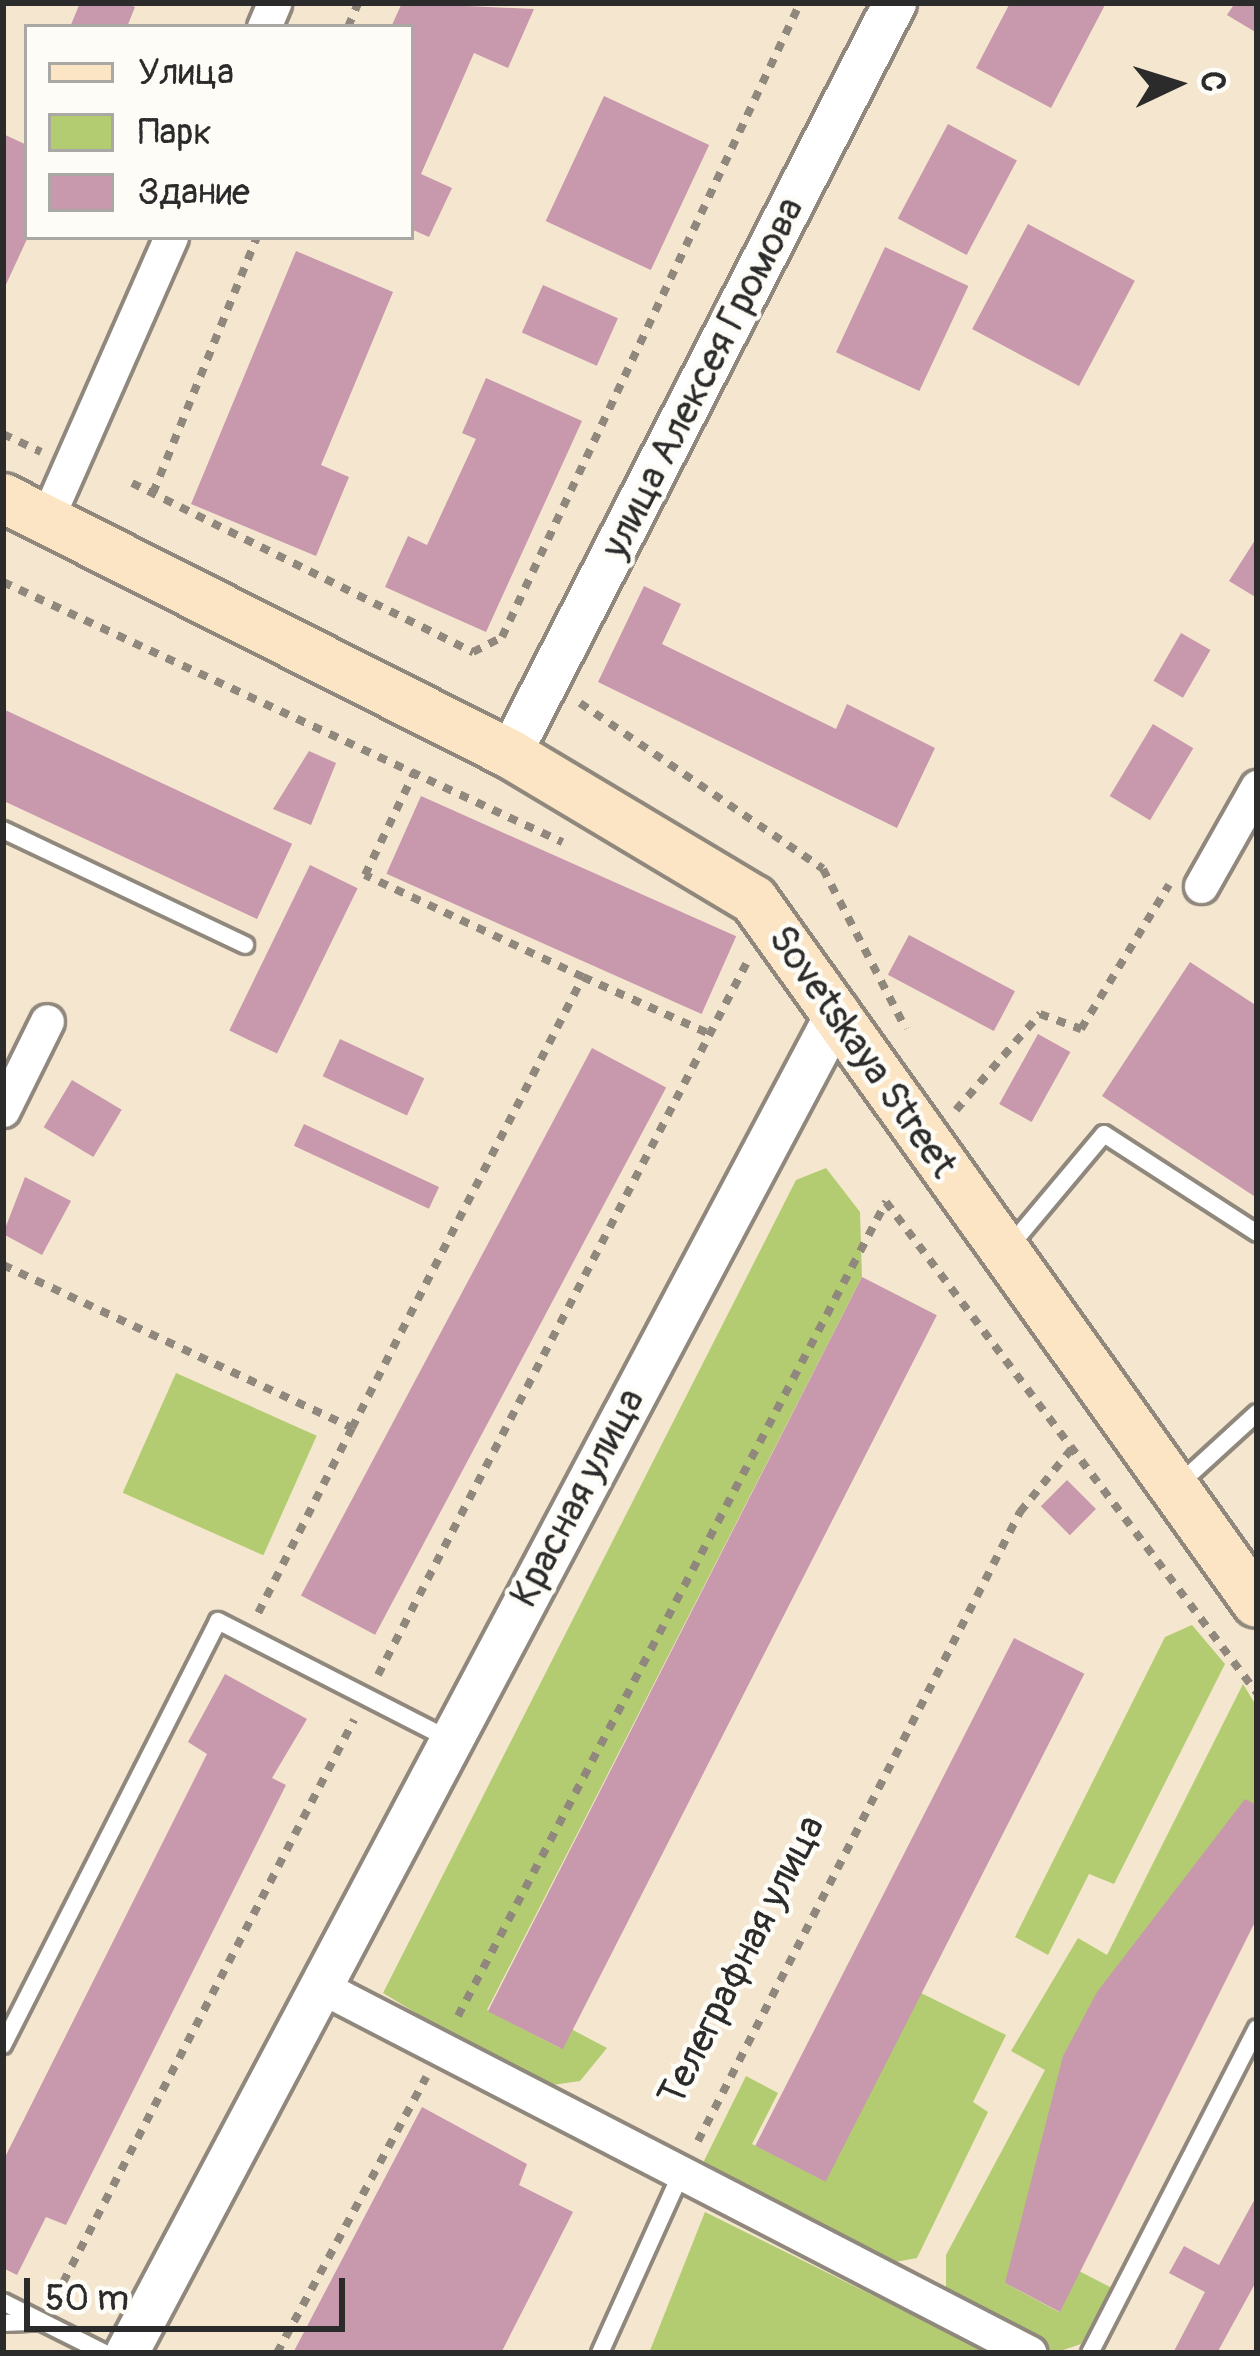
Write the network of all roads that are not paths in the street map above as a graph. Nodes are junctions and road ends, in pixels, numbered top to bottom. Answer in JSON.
{"nodes":[{"id":1,"x":895,"y":3,"type":"edge"},
{"id":2,"x":169,"y":240,"type":"edge"},
{"id":3,"x":3,"y":498,"type":"edge"},
{"id":4,"x":46,"y":518,"type":"junction"},
{"id":5,"x":510,"y":754,"type":"junction"},
{"id":6,"x":1257,"y":787,"type":"edge"},
{"id":7,"x":3,"y":830,"type":"edge"},
{"id":8,"x":1201,"y":886,"type":"road end"},
{"id":9,"x":245,"y":945,"type":"dead end"},
{"id":10,"x":838,"y":1012,"type":"junction"},
{"id":11,"x":47,"y":1021,"type":"dead end"},
{"id":12,"x":3,"y":1110,"type":"edge"},
{"id":13,"x":1257,"y":1233,"type":"edge"},
{"id":14,"x":1004,"y":1254,"type":"junction"},
{"id":15,"x":1257,"y":1412,"type":"edge"},
{"id":16,"x":1176,"y":1487,"type":"junction"},
{"id":17,"x":1257,"y":1603,"type":"edge"},
{"id":18,"x":449,"y":1739,"type":"junction"},
{"id":19,"x":318,"y":1985,"type":"junction"},
{"id":20,"x":1257,"y":2028,"type":"edge"},
{"id":21,"x":3,"y":2045,"type":"edge"},
{"id":22,"x":681,"y":2174,"type":"junction"},
{"id":23,"x":3,"y":2302,"type":"edge"},
{"id":24,"x":43,"y":2322,"type":"junction"},
{"id":25,"x":3,"y":2323,"type":"edge"},
{"id":26,"x":105,"y":2353,"type":"edge"},
{"id":27,"x":127,"y":2353,"type":"edge"},
{"id":28,"x":600,"y":2353,"type":"edge"},
{"id":29,"x":1030,"y":2353,"type":"edge"},
{"id":30,"x":1090,"y":2353,"type":"edge"}],
"edges":[{"from":1,"to":5,"type":"street","name":"улица Алексея Громова"},
{"from":2,"to":4,"type":"street"},
{"from":3,"to":4,"type":"main road","name":"Sovetskaya Street"},
{"from":4,"to":5,"type":"main road","name":"Sovetskaya Street"},
{"from":5,"to":10,"type":"main road","name":"Sovetskaya Street"},
{"from":6,"to":8,"type":"street"},
{"from":7,"to":9,"type":"lane"},
{"from":10,"to":14,"type":"main road","name":"Sovetskaya Street"},
{"from":10,"to":18,"type":"street","name":"Красная улица"},
{"from":11,"to":12,"type":"street"},
{"from":13,"to":14,"type":"lane"},
{"from":14,"to":16,"type":"main road","name":"Sovetskaya Street"},
{"from":15,"to":16,"type":"lane"},
{"from":16,"to":17,"type":"main road","name":"Sovetskaya Street"},
{"from":18,"to":19,"type":"street","name":"Красная улица"},
{"from":18,"to":21,"type":"lane"},
{"from":19,"to":22,"type":"street"},
{"from":19,"to":27,"type":"street","name":"Красная улица"},
{"from":20,"to":30,"type":"lane"},
{"from":22,"to":28,"type":"lane"},
{"from":22,"to":29,"type":"street"},
{"from":23,"to":24,"type":"lane"},
{"from":24,"to":25,"type":"lane"},
{"from":24,"to":26,"type":"lane"}]}
